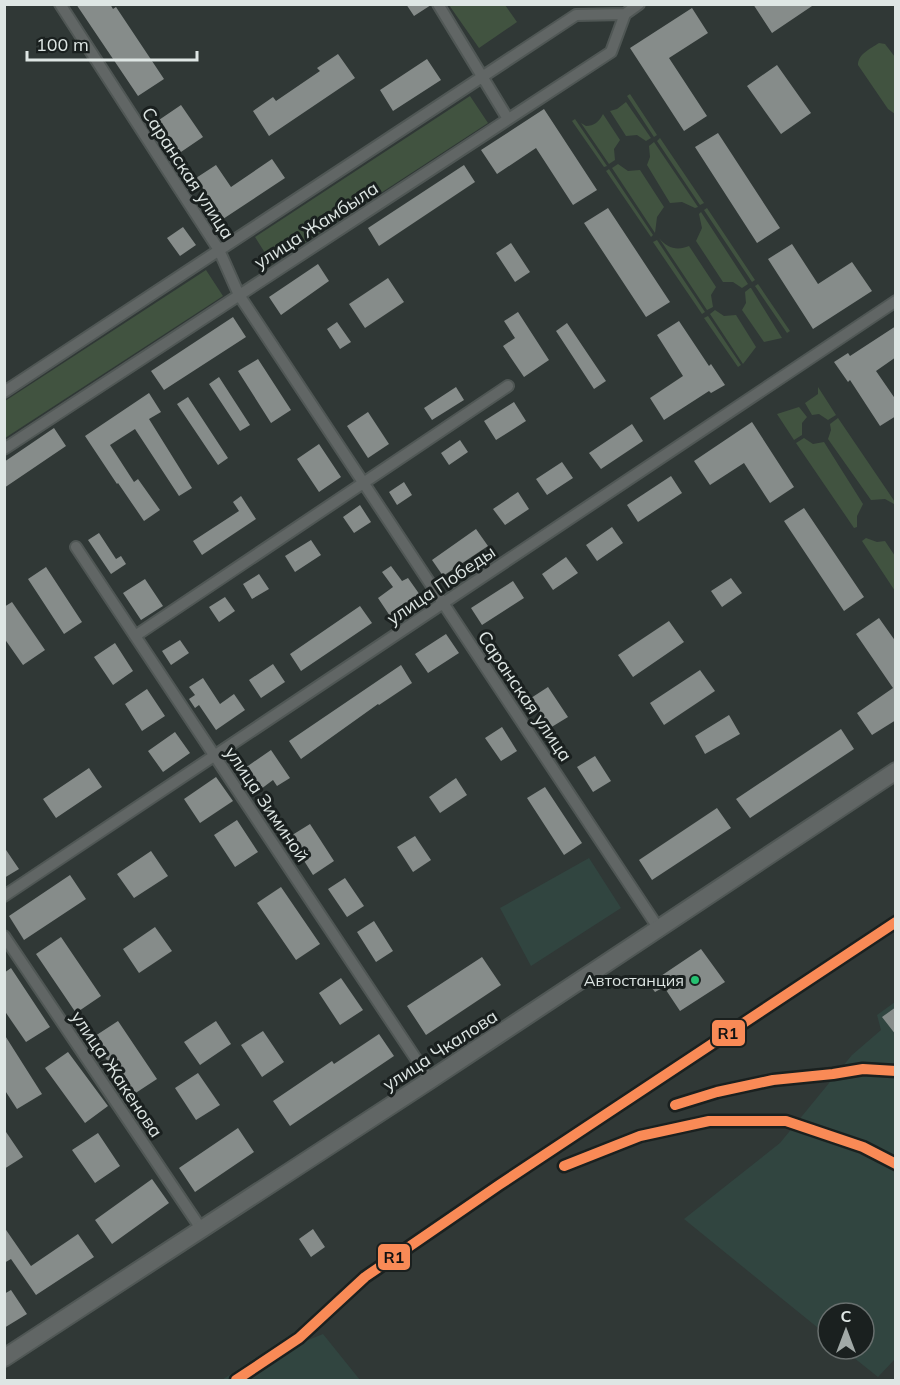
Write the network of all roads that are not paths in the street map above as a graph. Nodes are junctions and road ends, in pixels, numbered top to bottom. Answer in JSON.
{"nodes":[{"id":1,"x":60,"y":4,"type":"edge"},
{"id":2,"x":438,"y":4,"type":"edge"},
{"id":3,"x":639,"y":4,"type":"edge"},
{"id":4,"x":625,"y":14,"type":"junction"},
{"id":5,"x":481,"y":76,"type":"junction"},
{"id":6,"x":508,"y":119,"type":"junction"},
{"id":7,"x":219,"y":250,"type":"junction"},
{"id":8,"x":239,"y":295,"type":"junction"},
{"id":9,"x":896,"y":300,"type":"edge"},
{"id":10,"x":508,"y":387,"type":"dead end"},
{"id":11,"x":4,"y":392,"type":"edge"},
{"id":12,"x":4,"y":449,"type":"edge"},
{"id":13,"x":363,"y":482,"type":"junction"},
{"id":14,"x":76,"y":547,"type":"dead end"},
{"id":15,"x":443,"y":603,"type":"junction"},
{"id":16,"x":135,"y":636,"type":"junction"},
{"id":17,"x":215,"y":756,"type":"junction"},
{"id":18,"x":896,"y":771,"type":"edge"},
{"id":19,"x":4,"y":896,"type":"edge"},
{"id":20,"x":659,"y":929,"type":"junction"},
{"id":21,"x":4,"y":936,"type":"edge"},
{"id":22,"x":430,"y":1080,"type":"junction"},
{"id":23,"x":202,"y":1230,"type":"junction"},
{"id":24,"x":4,"y":1358,"type":"edge"}],
"edges":[{"from":1,"to":7,"type":"street","name":"Саранская улица"},
{"from":2,"to":5,"type":"street"},
{"from":3,"to":4,"type":"street"},
{"from":4,"to":5,"type":"street","name":"улица Жамбыла"},
{"from":4,"to":6,"type":"street","name":"улица Жамбыла"},
{"from":5,"to":6,"type":"street"},
{"from":5,"to":7,"type":"street","name":"улица Жамбыла"},
{"from":6,"to":8,"type":"street","name":"улица Жамбыла"},
{"from":7,"to":8,"type":"street","name":"Саранская улица"},
{"from":7,"to":11,"type":"street","name":"улица Жамбыла"},
{"from":8,"to":12,"type":"street","name":"улица Жамбыла"},
{"from":8,"to":13,"type":"street","name":"Саранская улица"},
{"from":9,"to":15,"type":"street","name":"улица Победы"},
{"from":10,"to":13,"type":"street"},
{"from":13,"to":15,"type":"street","name":"Саранская улица"},
{"from":13,"to":16,"type":"street"},
{"from":14,"to":16,"type":"street","name":"улица Зиминой"},
{"from":15,"to":17,"type":"street","name":"улица Победы"},
{"from":15,"to":20,"type":"street","name":"Саранская улица"},
{"from":16,"to":17,"type":"street","name":"улица Зиминой"},
{"from":17,"to":19,"type":"street","name":"улица Победы"},
{"from":17,"to":22,"type":"street","name":"улица Зиминой"},
{"from":18,"to":20,"type":"main road","name":"улица Чкалова"},
{"from":20,"to":22,"type":"main road","name":"улица Чкалова"},
{"from":21,"to":23,"type":"street","name":"улица Жакенова"},
{"from":22,"to":23,"type":"main road","name":"улица Чкалова"},
{"from":23,"to":24,"type":"main road","name":"улица Чкалова"}]}
